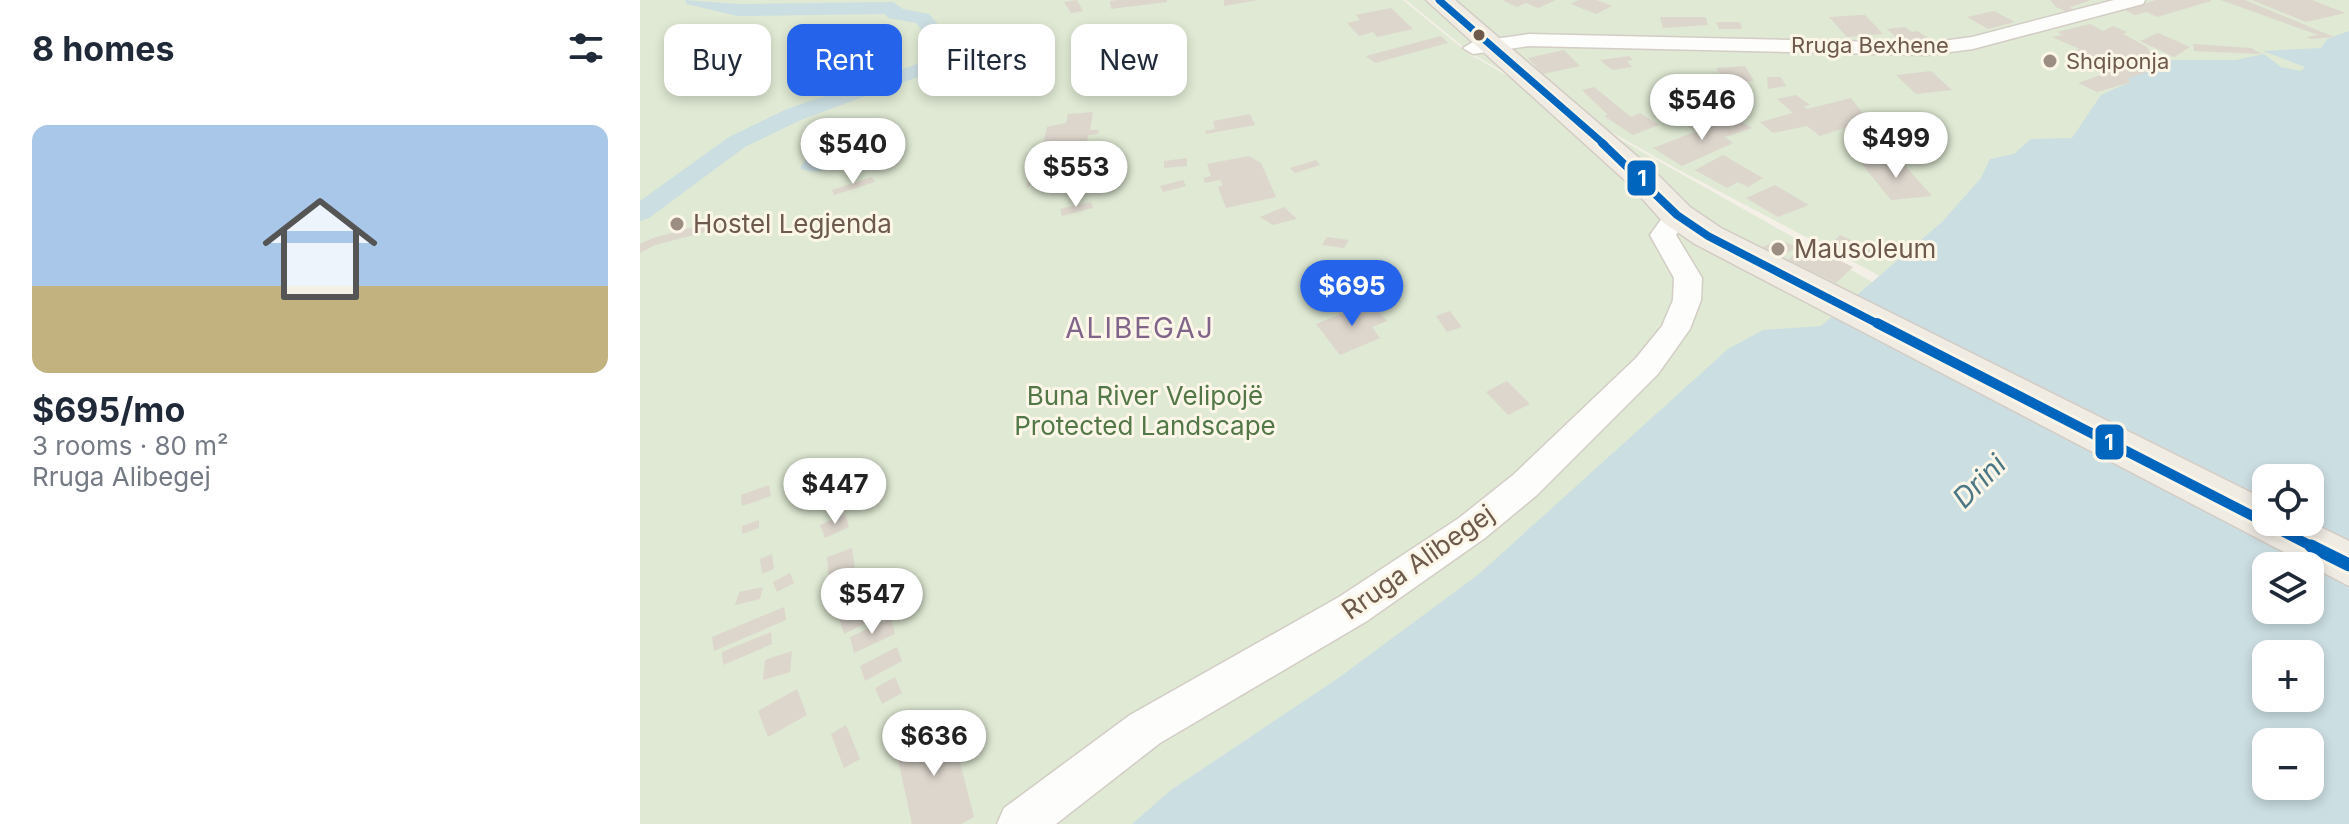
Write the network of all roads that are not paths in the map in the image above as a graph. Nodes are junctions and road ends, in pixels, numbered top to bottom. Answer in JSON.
{"nodes":[{"id":1,"x":1421,"y":0,"type":"edge"},
{"id":2,"x":1439,"y":0,"type":"edge"},
{"id":3,"x":2136,"y":0,"type":"edge"},
{"id":4,"x":1489,"y":52,"type":"junction"},
{"id":5,"x":1671,"y":209,"type":"junction"},
{"id":6,"x":2349,"y":565,"type":"edge"},
{"id":7,"x":1020,"y":824,"type":"edge"}],
"edges":[{"from":1,"to":4,"type":"main road"},
{"from":2,"to":4,"type":"main road"},
{"from":3,"to":4,"type":"street","name":"Rruga Bexhene"},
{"from":4,"to":5,"type":"main road"},
{"from":5,"to":6,"type":"main road"},
{"from":5,"to":7,"type":"street","name":"Rruga Alibegej"}]}
